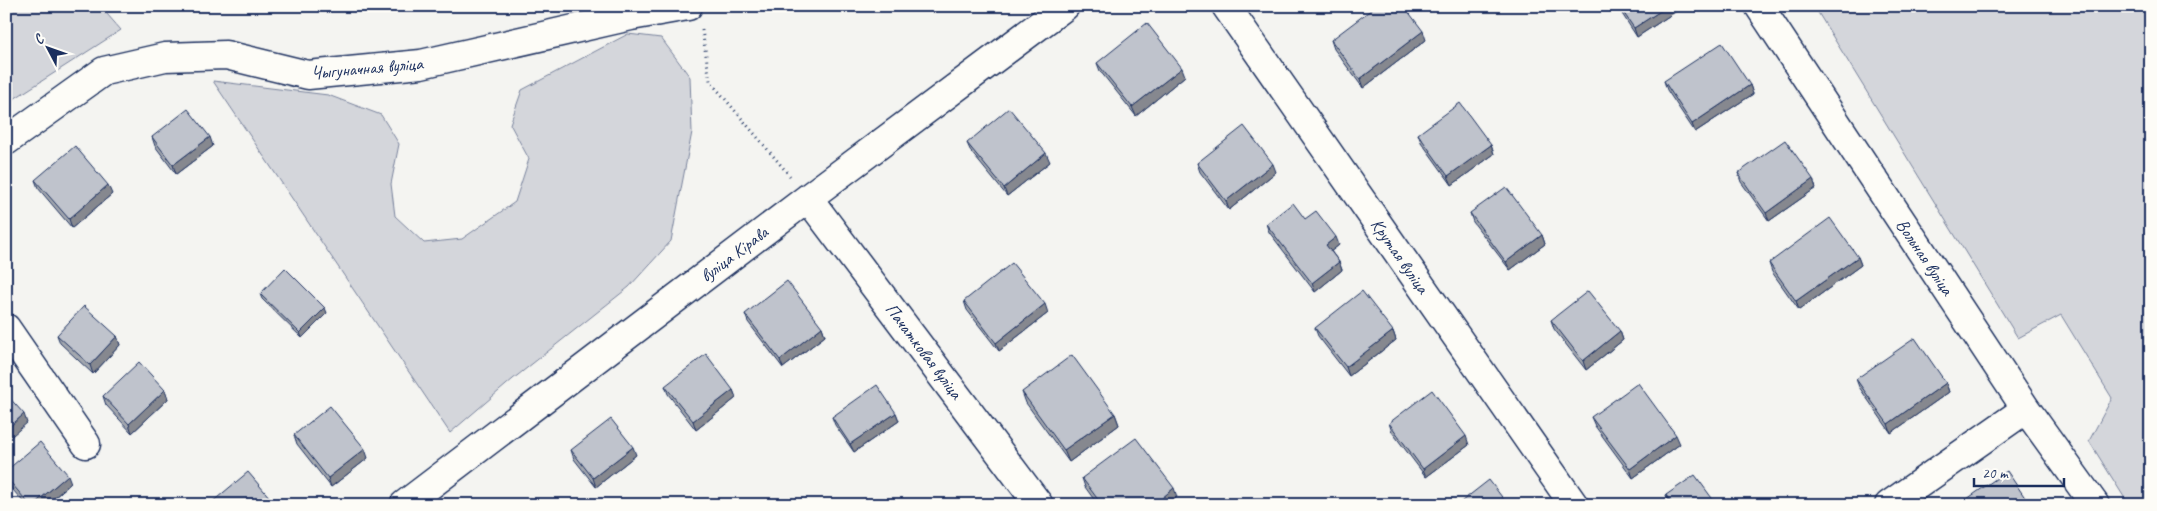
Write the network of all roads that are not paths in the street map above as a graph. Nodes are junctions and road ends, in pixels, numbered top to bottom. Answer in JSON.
{"nodes":[{"id":1,"x":1065,"y":6,"type":"edge"},
{"id":2,"x":1226,"y":6,"type":"edge"},
{"id":3,"x":1759,"y":6,"type":"edge"},
{"id":4,"x":695,"y":16,"type":"edge"},
{"id":5,"x":6,"y":141,"type":"edge"},
{"id":6,"x":808,"y":198,"type":"junction"},
{"id":7,"x":6,"y":328,"type":"edge"},
{"id":8,"x":2026,"y":409,"type":"junction"},
{"id":9,"x":86,"y":444,"type":"dead end"},
{"id":10,"x":404,"y":505,"type":"edge"},
{"id":11,"x":1039,"y":505,"type":"edge"},
{"id":12,"x":1574,"y":505,"type":"edge"},
{"id":13,"x":1888,"y":505,"type":"edge"},
{"id":14,"x":2095,"y":505,"type":"edge"}],
"edges":[{"from":1,"to":6,"type":"street","name":"вуліца Кірава"},
{"from":2,"to":12,"type":"street","name":"Крутая вуліца"},
{"from":3,"to":8,"type":"street","name":"Вольная вуліца"},
{"from":4,"to":5,"type":"street","name":"Чыгуначная вуліца"},
{"from":6,"to":10,"type":"street","name":"вуліца Кірава"},
{"from":6,"to":11,"type":"street","name":"Пачатковая вуліца"},
{"from":7,"to":9,"type":"street"},
{"from":8,"to":13,"type":"street"},
{"from":8,"to":14,"type":"street","name":"Вольная вуліца"}]}
